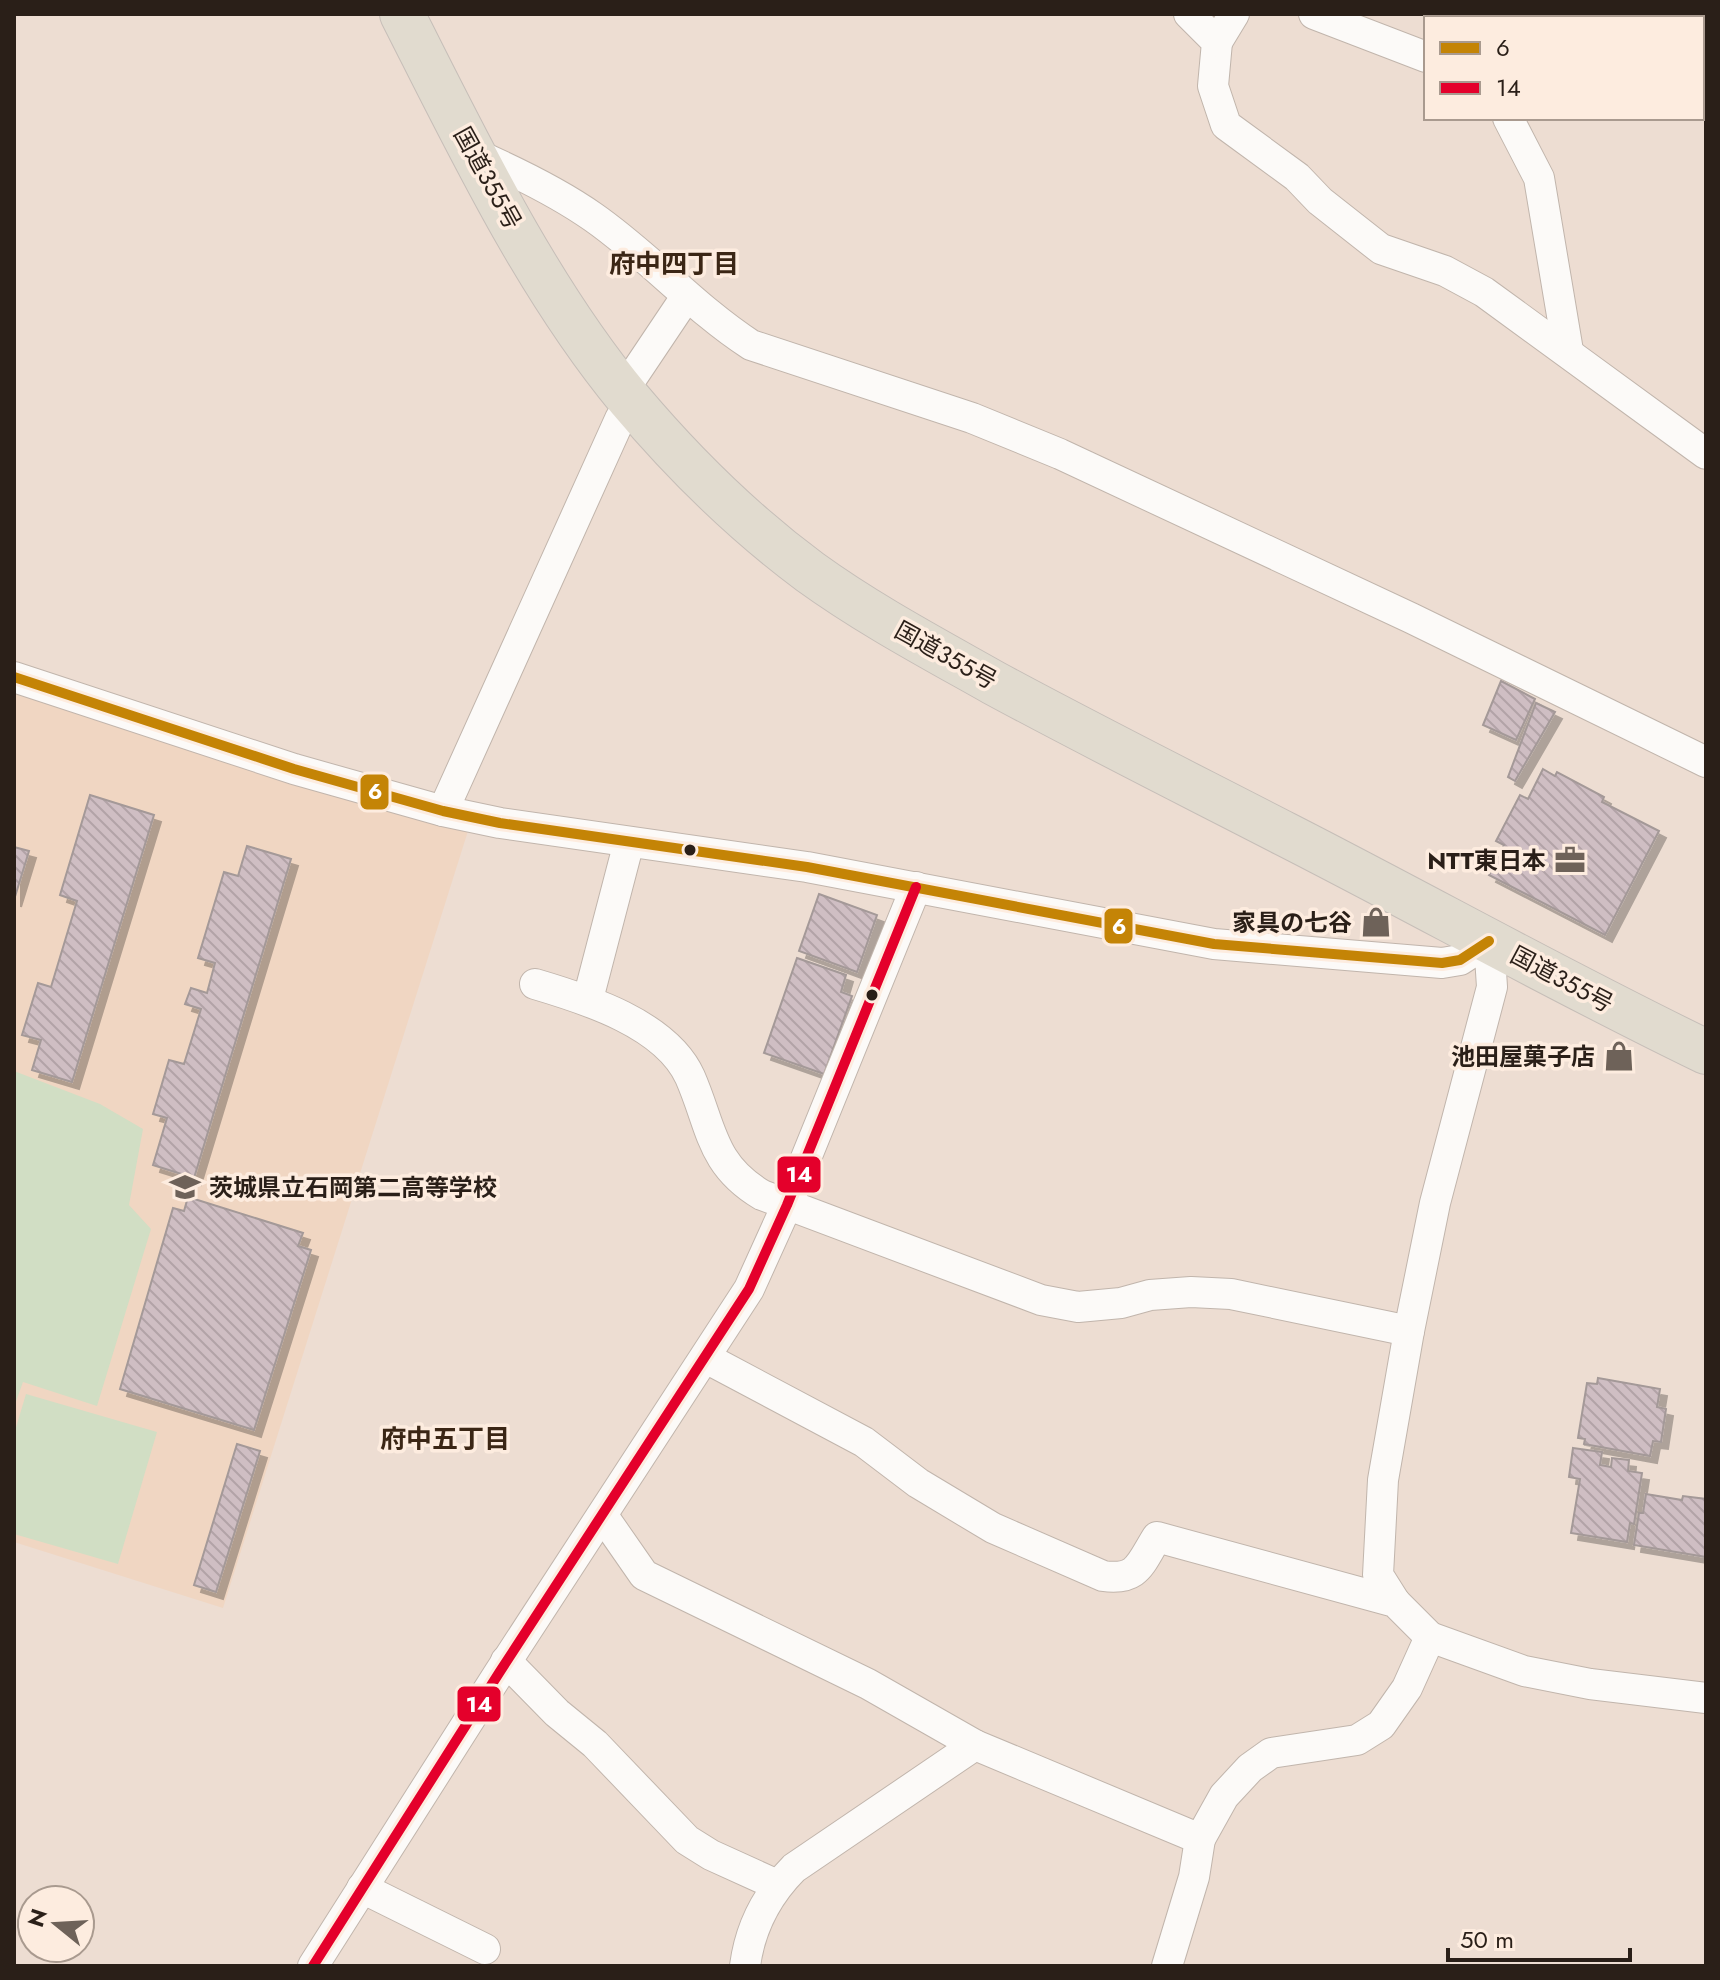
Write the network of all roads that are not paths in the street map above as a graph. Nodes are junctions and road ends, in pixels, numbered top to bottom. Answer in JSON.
{"nodes":[{"id":1,"x":402,"y":14,"type":"edge"},
{"id":2,"x":1189,"y":14,"type":"edge"},
{"id":3,"x":1234,"y":14,"type":"edge"},
{"id":4,"x":1314,"y":14,"type":"edge"},
{"id":5,"x":1217,"y":42,"type":"junction"},
{"id":6,"x":1424,"y":56,"type":"edge"},
{"id":7,"x":1509,"y":120,"type":"edge"},
{"id":8,"x":473,"y":153,"type":"junction"},
{"id":9,"x":686,"y":297,"type":"junction"},
{"id":10,"x":1568,"y":351,"type":"junction"},
{"id":11,"x":627,"y":397,"type":"junction"},
{"id":12,"x":1706,"y":454,"type":"edge"},
{"id":13,"x":14,"y":677,"type":"edge"},
{"id":14,"x":1706,"y":762,"type":"edge"},
{"id":15,"x":443,"y":811,"type":"junction"},
{"id":16,"x":629,"y":842,"type":"junction"},
{"id":17,"x":916,"y":887,"type":"junction"},
{"id":18,"x":1489,"y":941,"type":"junction"},
{"id":19,"x":535,"y":984,"type":"dead end"},
{"id":20,"x":588,"y":999,"type":"junction"},
{"id":21,"x":1706,"y":1052,"type":"edge"},
{"id":22,"x":787,"y":1205,"type":"junction"},
{"id":23,"x":1409,"y":1331,"type":"junction"},
{"id":24,"x":706,"y":1358,"type":"junction"},
{"id":25,"x":603,"y":1516,"type":"junction"},
{"id":26,"x":1395,"y":1602,"type":"junction"},
{"id":27,"x":1430,"y":1637,"type":"junction"},
{"id":28,"x":506,"y":1661,"type":"junction"},
{"id":29,"x":1706,"y":1698,"type":"edge"},
{"id":30,"x":975,"y":1745,"type":"junction"},
{"id":31,"x":1200,"y":1839,"type":"junction"},
{"id":32,"x":777,"y":1885,"type":"junction"},
{"id":33,"x":362,"y":1888,"type":"junction"},
{"id":34,"x":485,"y":1949,"type":"dead end"},
{"id":35,"x":313,"y":1966,"type":"edge"},
{"id":36,"x":745,"y":1966,"type":"edge"},
{"id":37,"x":1167,"y":1966,"type":"edge"}],
"edges":[{"from":1,"to":8,"type":"highway","name":"国道355号"},
{"from":2,"to":5,"type":"street"},
{"from":3,"to":5,"type":"street"},
{"from":4,"to":6,"type":"street"},
{"from":5,"to":10,"type":"street"},
{"from":7,"to":10,"type":"street"},
{"from":8,"to":9,"type":"street"},
{"from":8,"to":11,"type":"highway","name":"国道355号"},
{"from":9,"to":11,"type":"street"},
{"from":9,"to":14,"type":"street"},
{"from":10,"to":12,"type":"street"},
{"from":11,"to":15,"type":"street"},
{"from":11,"to":18,"type":"highway","name":"国道355号"},
{"from":13,"to":15,"type":"street"},
{"from":15,"to":16,"type":"street"},
{"from":16,"to":17,"type":"street"},
{"from":16,"to":20,"type":"street"},
{"from":17,"to":18,"type":"street"},
{"from":17,"to":22,"type":"street"},
{"from":18,"to":21,"type":"highway","name":"国道355号"},
{"from":18,"to":23,"type":"street"},
{"from":19,"to":20,"type":"street"},
{"from":20,"to":22,"type":"street"},
{"from":22,"to":23,"type":"street"},
{"from":22,"to":24,"type":"street"},
{"from":23,"to":26,"type":"street"},
{"from":24,"to":25,"type":"street"},
{"from":24,"to":26,"type":"street"},
{"from":25,"to":28,"type":"street"},
{"from":25,"to":30,"type":"street"},
{"from":26,"to":27,"type":"street"},
{"from":27,"to":29,"type":"street"},
{"from":27,"to":31,"type":"street"},
{"from":28,"to":32,"type":"street"},
{"from":28,"to":33,"type":"street"},
{"from":30,"to":31,"type":"street"},
{"from":30,"to":32,"type":"street"},
{"from":31,"to":37,"type":"street"},
{"from":32,"to":36,"type":"street"},
{"from":33,"to":34,"type":"street"},
{"from":33,"to":35,"type":"street"}]}
